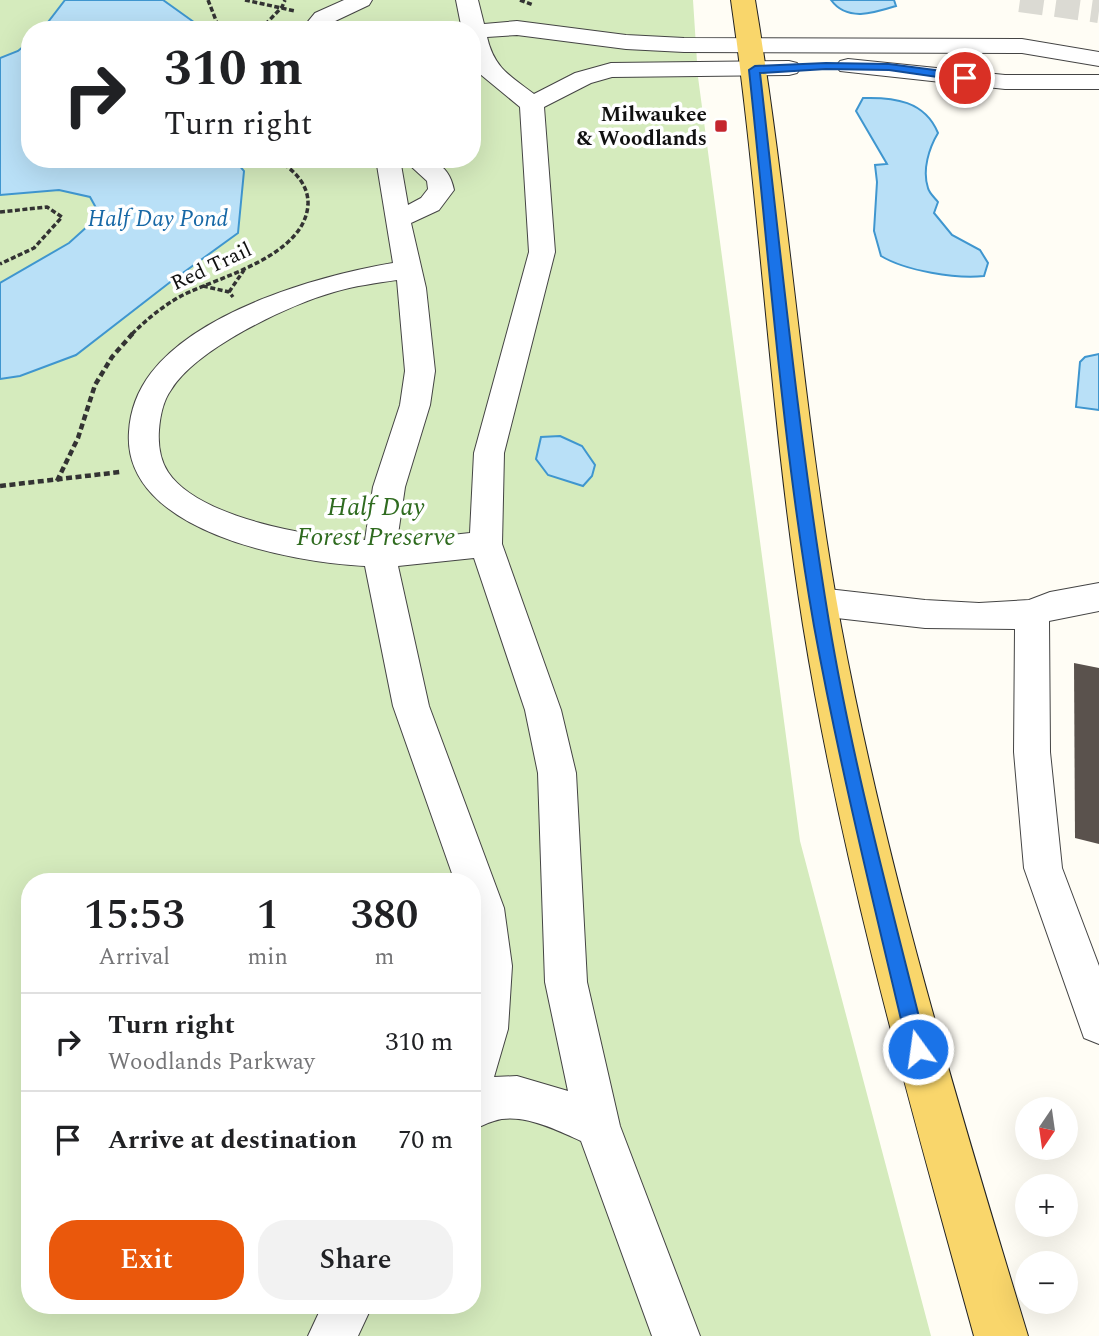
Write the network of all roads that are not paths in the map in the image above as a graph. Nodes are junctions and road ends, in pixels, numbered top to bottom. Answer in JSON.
{"nodes":[{"id":1,"x":360,"y":0,"type":"edge"},
{"id":2,"x":467,"y":0,"type":"edge"},
{"id":3,"x":743,"y":0,"type":"edge"},
{"id":4,"x":320,"y":21,"type":"edge"},
{"id":5,"x":471,"y":21,"type":"edge"},
{"id":6,"x":481,"y":30,"type":"edge"},
{"id":7,"x":481,"y":56,"type":"edge"},
{"id":8,"x":753,"y":57,"type":"junction"},
{"id":9,"x":1099,"y":59,"type":"edge"},
{"id":10,"x":1099,"y":82,"type":"edge"},
{"id":11,"x":532,"y":104,"type":"junction"},
{"id":12,"x":389,"y":168,"type":"edge"},
{"id":13,"x":426,"y":168,"type":"edge"},
{"id":14,"x":397,"y":220,"type":"junction"},
{"id":15,"x":407,"y":269,"type":"junction"},
{"id":16,"x":485,"y":544,"type":"junction"},
{"id":17,"x":379,"y":554,"type":"junction"},
{"id":18,"x":1099,"y":597,"type":"edge"},
{"id":19,"x":819,"y":602,"type":"junction"},
{"id":20,"x":1032,"y":614,"type":"junction"},
{"id":21,"x":471,"y":873,"type":"edge"},
{"id":22,"x":481,"y":900,"type":"edge"},
{"id":23,"x":1099,"y":1023,"type":"edge"},
{"id":24,"x":481,"y":1049,"type":"edge"},
{"id":25,"x":481,"y":1101,"type":"edge"},
{"id":26,"x":598,"y":1126,"type":"junction"},
{"id":27,"x":344,"y":1314,"type":"edge"},
{"id":28,"x":332,"y":1336,"type":"edge"},
{"id":29,"x":676,"y":1336,"type":"edge"},
{"id":30,"x":1001,"y":1336,"type":"edge"}],
"edges":[{"from":1,"to":4,"type":"street"},
{"from":2,"to":5,"type":"street"},
{"from":3,"to":8,"type":"main road"},
{"from":6,"to":8,"type":"street"},
{"from":7,"to":11,"type":"street"},
{"from":8,"to":9,"type":"street"},
{"from":8,"to":10,"type":"street"},
{"from":8,"to":11,"type":"street"},
{"from":8,"to":19,"type":"main road"},
{"from":11,"to":16,"type":"street"},
{"from":12,"to":14,"type":"street"},
{"from":13,"to":14,"type":"street"},
{"from":14,"to":15,"type":"street"},
{"from":15,"to":17,"type":"street"},
{"from":15,"to":17,"type":"street"},
{"from":16,"to":17,"type":"street"},
{"from":16,"to":26,"type":"street"},
{"from":17,"to":21,"type":"street"},
{"from":18,"to":20,"type":"street"},
{"from":19,"to":20,"type":"street"},
{"from":19,"to":30,"type":"main road"},
{"from":20,"to":23,"type":"street"},
{"from":22,"to":24,"type":"street"},
{"from":25,"to":26,"type":"street"},
{"from":26,"to":29,"type":"street"},
{"from":27,"to":28,"type":"street"}]}
